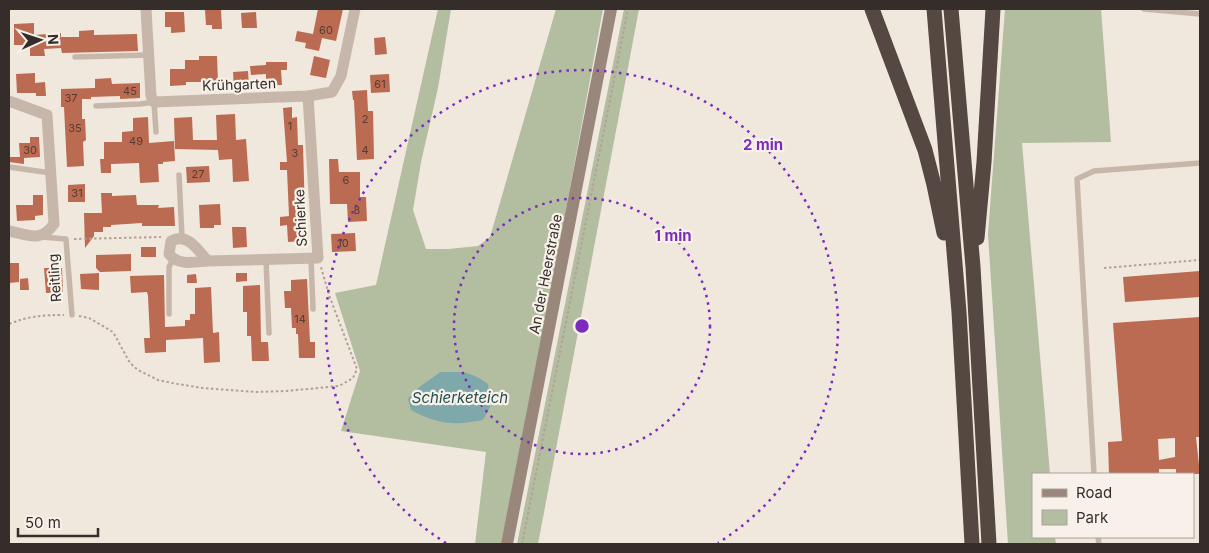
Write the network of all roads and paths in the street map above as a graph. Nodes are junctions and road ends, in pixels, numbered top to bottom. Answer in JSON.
{"nodes":[{"id":1,"x":146,"y":9,"type":"edge"},
{"id":2,"x":355,"y":9,"type":"edge"},
{"id":3,"x":611,"y":9,"type":"edge"},
{"id":4,"x":628,"y":9,"type":"edge"},
{"id":5,"x":872,"y":9,"type":"edge"},
{"id":6,"x":934,"y":9,"type":"edge"},
{"id":7,"x":951,"y":9,"type":"edge"},
{"id":8,"x":993,"y":9,"type":"edge"},
{"id":9,"x":1144,"y":9,"type":"edge"},
{"id":10,"x":1200,"y":14,"type":"edge"},
{"id":11,"x":149,"y":55,"type":"junction"},
{"id":12,"x":75,"y":57,"type":"dead end"},
{"id":13,"x":308,"y":96,"type":"junction"},
{"id":14,"x":9,"y":101,"type":"edge"},
{"id":15,"x":154,"y":102,"type":"junction"},
{"id":16,"x":96,"y":106,"type":"dead end"},
{"id":17,"x":156,"y":132,"type":"dead end"},
{"id":18,"x":1200,"y":163,"type":"edge"},
{"id":19,"x":9,"y":167,"type":"edge"},
{"id":20,"x":51,"y":172,"type":"junction"},
{"id":21,"x":179,"y":176,"type":"dead end"},
{"id":22,"x":9,"y":231,"type":"edge"},
{"id":23,"x":38,"y":237,"type":"junction"},
{"id":24,"x":177,"y":239,"type":"junction"},
{"id":25,"x":66,"y":240,"type":"junction"},
{"id":26,"x":314,"y":258,"type":"junction"},
{"id":27,"x":173,"y":259,"type":"junction"},
{"id":28,"x":266,"y":260,"type":"junction"},
{"id":29,"x":1200,"y":260,"type":"edge"},
{"id":30,"x":208,"y":262,"type":"junction"},
{"id":31,"x":973,"y":267,"type":"junction"},
{"id":32,"x":1104,"y":268,"type":"dead end"},
{"id":33,"x":313,"y":309,"type":"dead end"},
{"id":34,"x":959,"y":312,"type":"junction"},
{"id":35,"x":169,"y":314,"type":"dead end"},
{"id":36,"x":72,"y":315,"type":"junction"},
{"id":37,"x":9,"y":324,"type":"edge"},
{"id":38,"x":269,"y":333,"type":"dead end"},
{"id":39,"x":1094,"y":473,"type":"edge"},
{"id":40,"x":507,"y":544,"type":"edge"},
{"id":41,"x":522,"y":544,"type":"edge"},
{"id":42,"x":972,"y":544,"type":"edge"},
{"id":43,"x":989,"y":544,"type":"edge"}],
"edges":[{"from":1,"to":11,"type":"street"},
{"from":2,"to":13,"type":"street","name":"Krühgarten"},
{"from":3,"to":40,"type":"street","name":"An der Heerstraße"},
{"from":4,"to":41,"type":"path"},
{"from":5,"to":34,"type":"highway"},
{"from":6,"to":34,"type":"highway"},
{"from":7,"to":31,"type":"highway"},
{"from":8,"to":31,"type":"highway"},
{"from":9,"to":10,"type":"lane"},
{"from":11,"to":12,"type":"lane"},
{"from":11,"to":15,"type":"street"},
{"from":13,"to":15,"type":"street","name":"Krühgarten"},
{"from":13,"to":26,"type":"street","name":"Schierke"},
{"from":14,"to":20,"type":"street","name":"Reitling"},
{"from":15,"to":16,"type":"lane"},
{"from":15,"to":17,"type":"lane"},
{"from":18,"to":39,"type":"lane"},
{"from":19,"to":20,"type":"lane"},
{"from":20,"to":23,"type":"street","name":"Reitling"},
{"from":21,"to":24,"type":"lane"},
{"from":22,"to":23,"type":"street","name":"Reitling"},
{"from":23,"to":25,"type":"lane","name":"Reitling"},
{"from":24,"to":25,"type":"path","name":"Reitling"},
{"from":24,"to":27,"type":"street"},
{"from":24,"to":30,"type":"street"},
{"from":25,"to":36,"type":"lane","name":"Reitling"},
{"from":26,"to":28,"type":"street","name":"Schierke"},
{"from":26,"to":33,"type":"lane"},
{"from":26,"to":36,"type":"path"},
{"from":27,"to":30,"type":"street","name":"Schierke"},
{"from":27,"to":35,"type":"lane"},
{"from":28,"to":30,"type":"street","name":"Schierke"},
{"from":28,"to":38,"type":"lane"},
{"from":29,"to":32,"type":"path"},
{"from":31,"to":43,"type":"highway"},
{"from":34,"to":42,"type":"highway"},
{"from":36,"to":37,"type":"path"}]}
